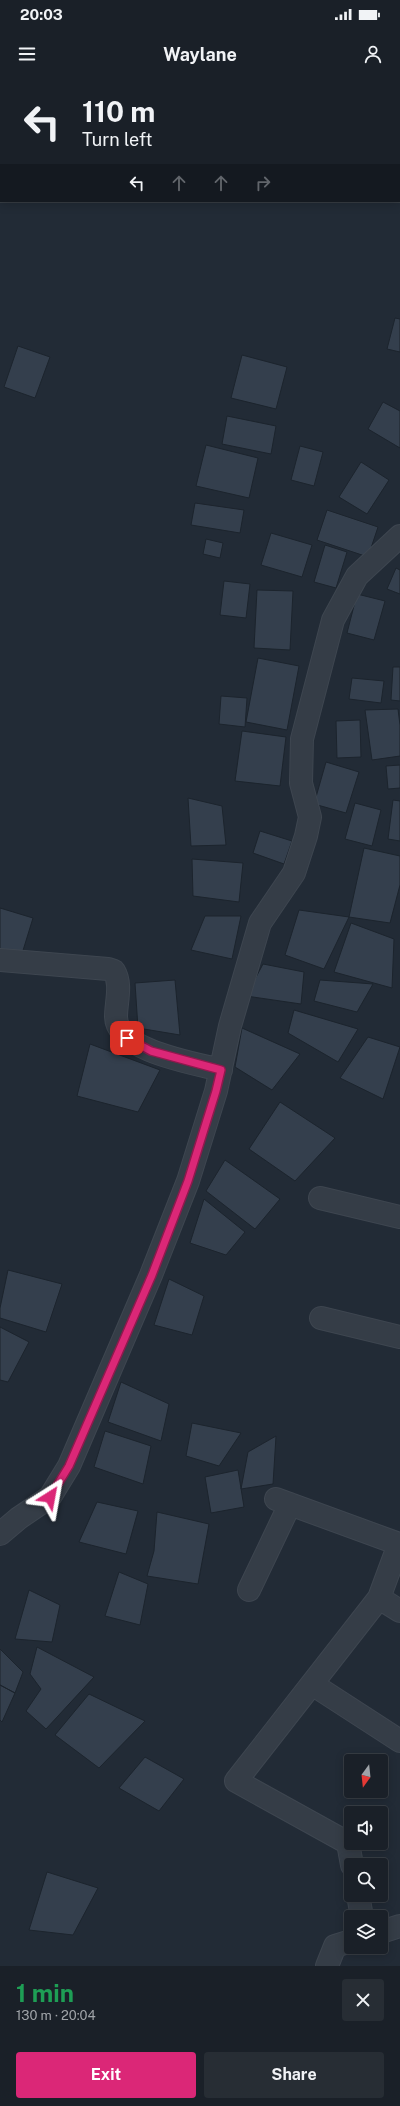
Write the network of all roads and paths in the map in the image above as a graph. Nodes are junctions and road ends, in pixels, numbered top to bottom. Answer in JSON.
{"nodes":[{"id":1,"x":400,"y":536,"type":"edge"},
{"id":2,"x":0,"y":960,"type":"edge"},
{"id":3,"x":221,"y":1070,"type":"junction"},
{"id":4,"x":320,"y":1198,"type":"dead end"},
{"id":5,"x":400,"y":1217,"type":"edge"},
{"id":6,"x":321,"y":1318,"type":"dead end"},
{"id":7,"x":400,"y":1337,"type":"edge"},
{"id":8,"x":0,"y":1534,"type":"edge"},
{"id":9,"x":249,"y":1590,"type":"dead end"},
{"id":10,"x":379,"y":1598,"type":"junction"},
{"id":11,"x":400,"y":1611,"type":"edge"},
{"id":12,"x":312,"y":1684,"type":"junction"},
{"id":13,"x":400,"y":1741,"type":"edge"},
{"id":14,"x":351,"y":1858,"type":"edge"},
{"id":15,"x":400,"y":1926,"type":"edge"},
{"id":16,"x":388,"y":1930,"type":"edge"},
{"id":17,"x":344,"y":1943,"type":"edge"},
{"id":18,"x":327,"y":1966,"type":"edge"}],
"edges":[{"from":1,"to":3,"type":"street"},
{"from":2,"to":3,"type":"street"},
{"from":3,"to":8,"type":"street"},
{"from":4,"to":5,"type":"street"},
{"from":6,"to":7,"type":"street"},
{"from":9,"to":10,"type":"street"},
{"from":10,"to":11,"type":"street"},
{"from":10,"to":12,"type":"street"},
{"from":12,"to":13,"type":"street"},
{"from":12,"to":14,"type":"street"},
{"from":15,"to":16,"type":"street"},
{"from":17,"to":18,"type":"street"}]}
